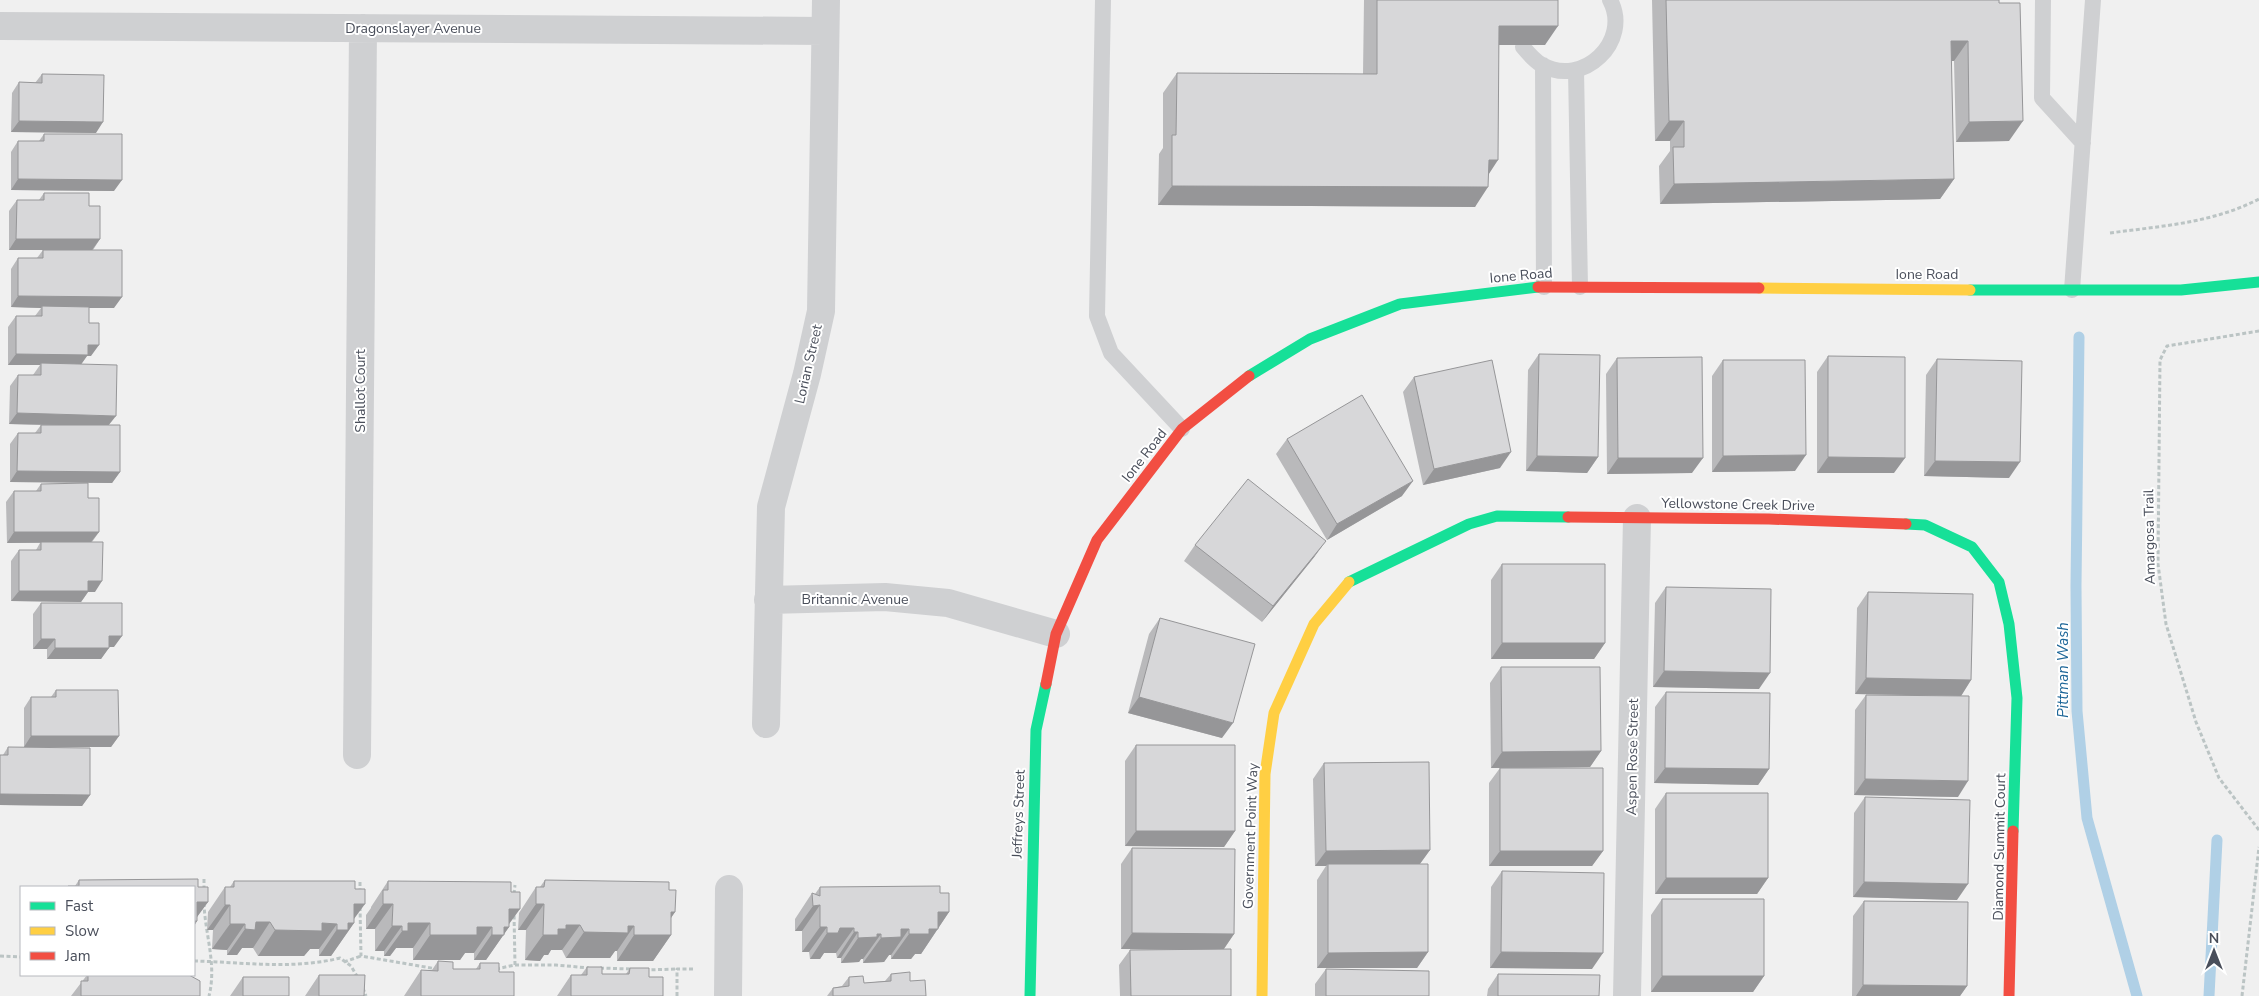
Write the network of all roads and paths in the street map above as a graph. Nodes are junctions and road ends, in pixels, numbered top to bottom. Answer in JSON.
{"nodes":[{"id":1,"x":826,"y":0,"type":"edge"},
{"id":2,"x":1103,"y":0,"type":"edge"},
{"id":3,"x":1610,"y":0,"type":"edge"},
{"id":4,"x":2044,"y":0,"type":"edge"},
{"id":5,"x":2093,"y":0,"type":"edge"},
{"id":6,"x":0,"y":26,"type":"edge"},
{"id":7,"x":363,"y":28,"type":"junction"},
{"id":8,"x":825,"y":31,"type":"junction"},
{"id":9,"x":1522,"y":47,"type":"edge"},
{"id":10,"x":1543,"y":66,"type":"junction"},
{"id":11,"x":1576,"y":70,"type":"junction"},
{"id":12,"x":2083,"y":143,"type":"junction"},
{"id":13,"x":2259,"y":199,"type":"edge"},
{"id":14,"x":2110,"y":233,"type":"dead end"},
{"id":15,"x":2259,"y":282,"type":"edge"},
{"id":16,"x":1544,"y":287,"type":"junction"},
{"id":17,"x":1580,"y":287,"type":"junction"},
{"id":18,"x":2072,"y":290,"type":"junction"},
{"id":19,"x":2259,"y":331,"type":"edge"},
{"id":20,"x":1182,"y":430,"type":"junction"},
{"id":21,"x":1637,"y":518,"type":"junction"},
{"id":22,"x":1351,"y":580,"type":"joint"},
{"id":23,"x":768,"y":600,"type":"junction"},
{"id":24,"x":1056,"y":634,"type":"junction"},
{"id":25,"x":2017,"y":698,"type":"joint"},
{"id":26,"x":766,"y":724,"type":"dead end"},
{"id":27,"x":357,"y":755,"type":"dead end"},
{"id":28,"x":2259,"y":830,"type":"edge"},
{"id":29,"x":2259,"y":846,"type":"edge"},
{"id":30,"x":204,"y":878,"type":"dead end"},
{"id":31,"x":360,"y":882,"type":"dead end"},
{"id":32,"x":515,"y":885,"type":"dead end"},
{"id":33,"x":729,"y":890,"type":"dead end"},
{"id":34,"x":514,"y":900,"type":"edge"},
{"id":35,"x":514,"y":908,"type":"edge"},
{"id":36,"x":0,"y":956,"type":"edge"},
{"id":37,"x":361,"y":956,"type":"junction"},
{"id":38,"x":20,"y":957,"type":"edge"},
{"id":39,"x":195,"y":961,"type":"edge"},
{"id":40,"x":213,"y":961,"type":"junction"},
{"id":41,"x":344,"y":962,"type":"junction"},
{"id":42,"x":515,"y":965,"type":"junction"},
{"id":43,"x":443,"y":969,"type":"edge"},
{"id":44,"x":493,"y":969,"type":"edge"},
{"id":45,"x":677,"y":969,"type":"dead end"},
{"id":46,"x":209,"y":996,"type":"edge"},
{"id":47,"x":366,"y":996,"type":"edge"},
{"id":48,"x":728,"y":996,"type":"edge"},
{"id":49,"x":1030,"y":996,"type":"edge"},
{"id":50,"x":1262,"y":996,"type":"edge"},
{"id":51,"x":1627,"y":996,"type":"edge"},
{"id":52,"x":2009,"y":996,"type":"edge"},
{"id":53,"x":2242,"y":996,"type":"edge"}],
"edges":[{"from":1,"to":8,"type":"street","name":"Lorian Street"},
{"from":2,"to":20,"type":"lane"},
{"from":3,"to":11,"type":"lane"},
{"from":4,"to":12,"type":"lane"},
{"from":5,"to":12,"type":"lane"},
{"from":6,"to":7,"type":"street","name":"Dragonslayer Avenue"},
{"from":7,"to":8,"type":"street","name":"Dragonslayer Avenue"},
{"from":7,"to":27,"type":"street","name":"Shallot Court"},
{"from":8,"to":23,"type":"street","name":"Lorian Street"},
{"from":9,"to":10,"type":"lane"},
{"from":10,"to":11,"type":"lane"},
{"from":10,"to":16,"type":"lane"},
{"from":11,"to":17,"type":"lane"},
{"from":12,"to":18,"type":"lane"},
{"from":13,"to":14,"type":"path"},
{"from":15,"to":18,"type":"street","name":"Ione Road"},
{"from":16,"to":17,"type":"street","name":"Ione Road"},
{"from":16,"to":20,"type":"street","name":"Ione Road"},
{"from":17,"to":18,"type":"street","name":"Ione Road"},
{"from":19,"to":28,"type":"path","name":"Amargosa Trail"},
{"from":20,"to":24,"type":"street","name":"Ione Road"},
{"from":21,"to":22,"type":"street","name":"Yellowstone Creek Drive"},
{"from":21,"to":25,"type":"street","name":"Yellowstone Creek Drive"},
{"from":21,"to":51,"type":"street","name":"Aspen Rose Street"},
{"from":22,"to":50,"type":"street","name":"Government Point Way"},
{"from":23,"to":24,"type":"street","name":"Britannic Avenue"},
{"from":23,"to":26,"type":"street","name":"Lorian Street"},
{"from":24,"to":49,"type":"street","name":"Jeffreys Street"},
{"from":25,"to":52,"type":"street","name":"Diamond Summit Court"},
{"from":29,"to":53,"type":"path"},
{"from":30,"to":40,"type":"path"},
{"from":31,"to":37,"type":"path"},
{"from":32,"to":34,"type":"path"},
{"from":33,"to":48,"type":"street"},
{"from":35,"to":42,"type":"path"},
{"from":36,"to":38,"type":"path"},
{"from":37,"to":41,"type":"path"},
{"from":37,"to":43,"type":"path"},
{"from":39,"to":40,"type":"path"},
{"from":40,"to":41,"type":"path"},
{"from":40,"to":46,"type":"path"},
{"from":41,"to":47,"type":"path"},
{"from":42,"to":44,"type":"path"},
{"from":42,"to":45,"type":"path"}]}
